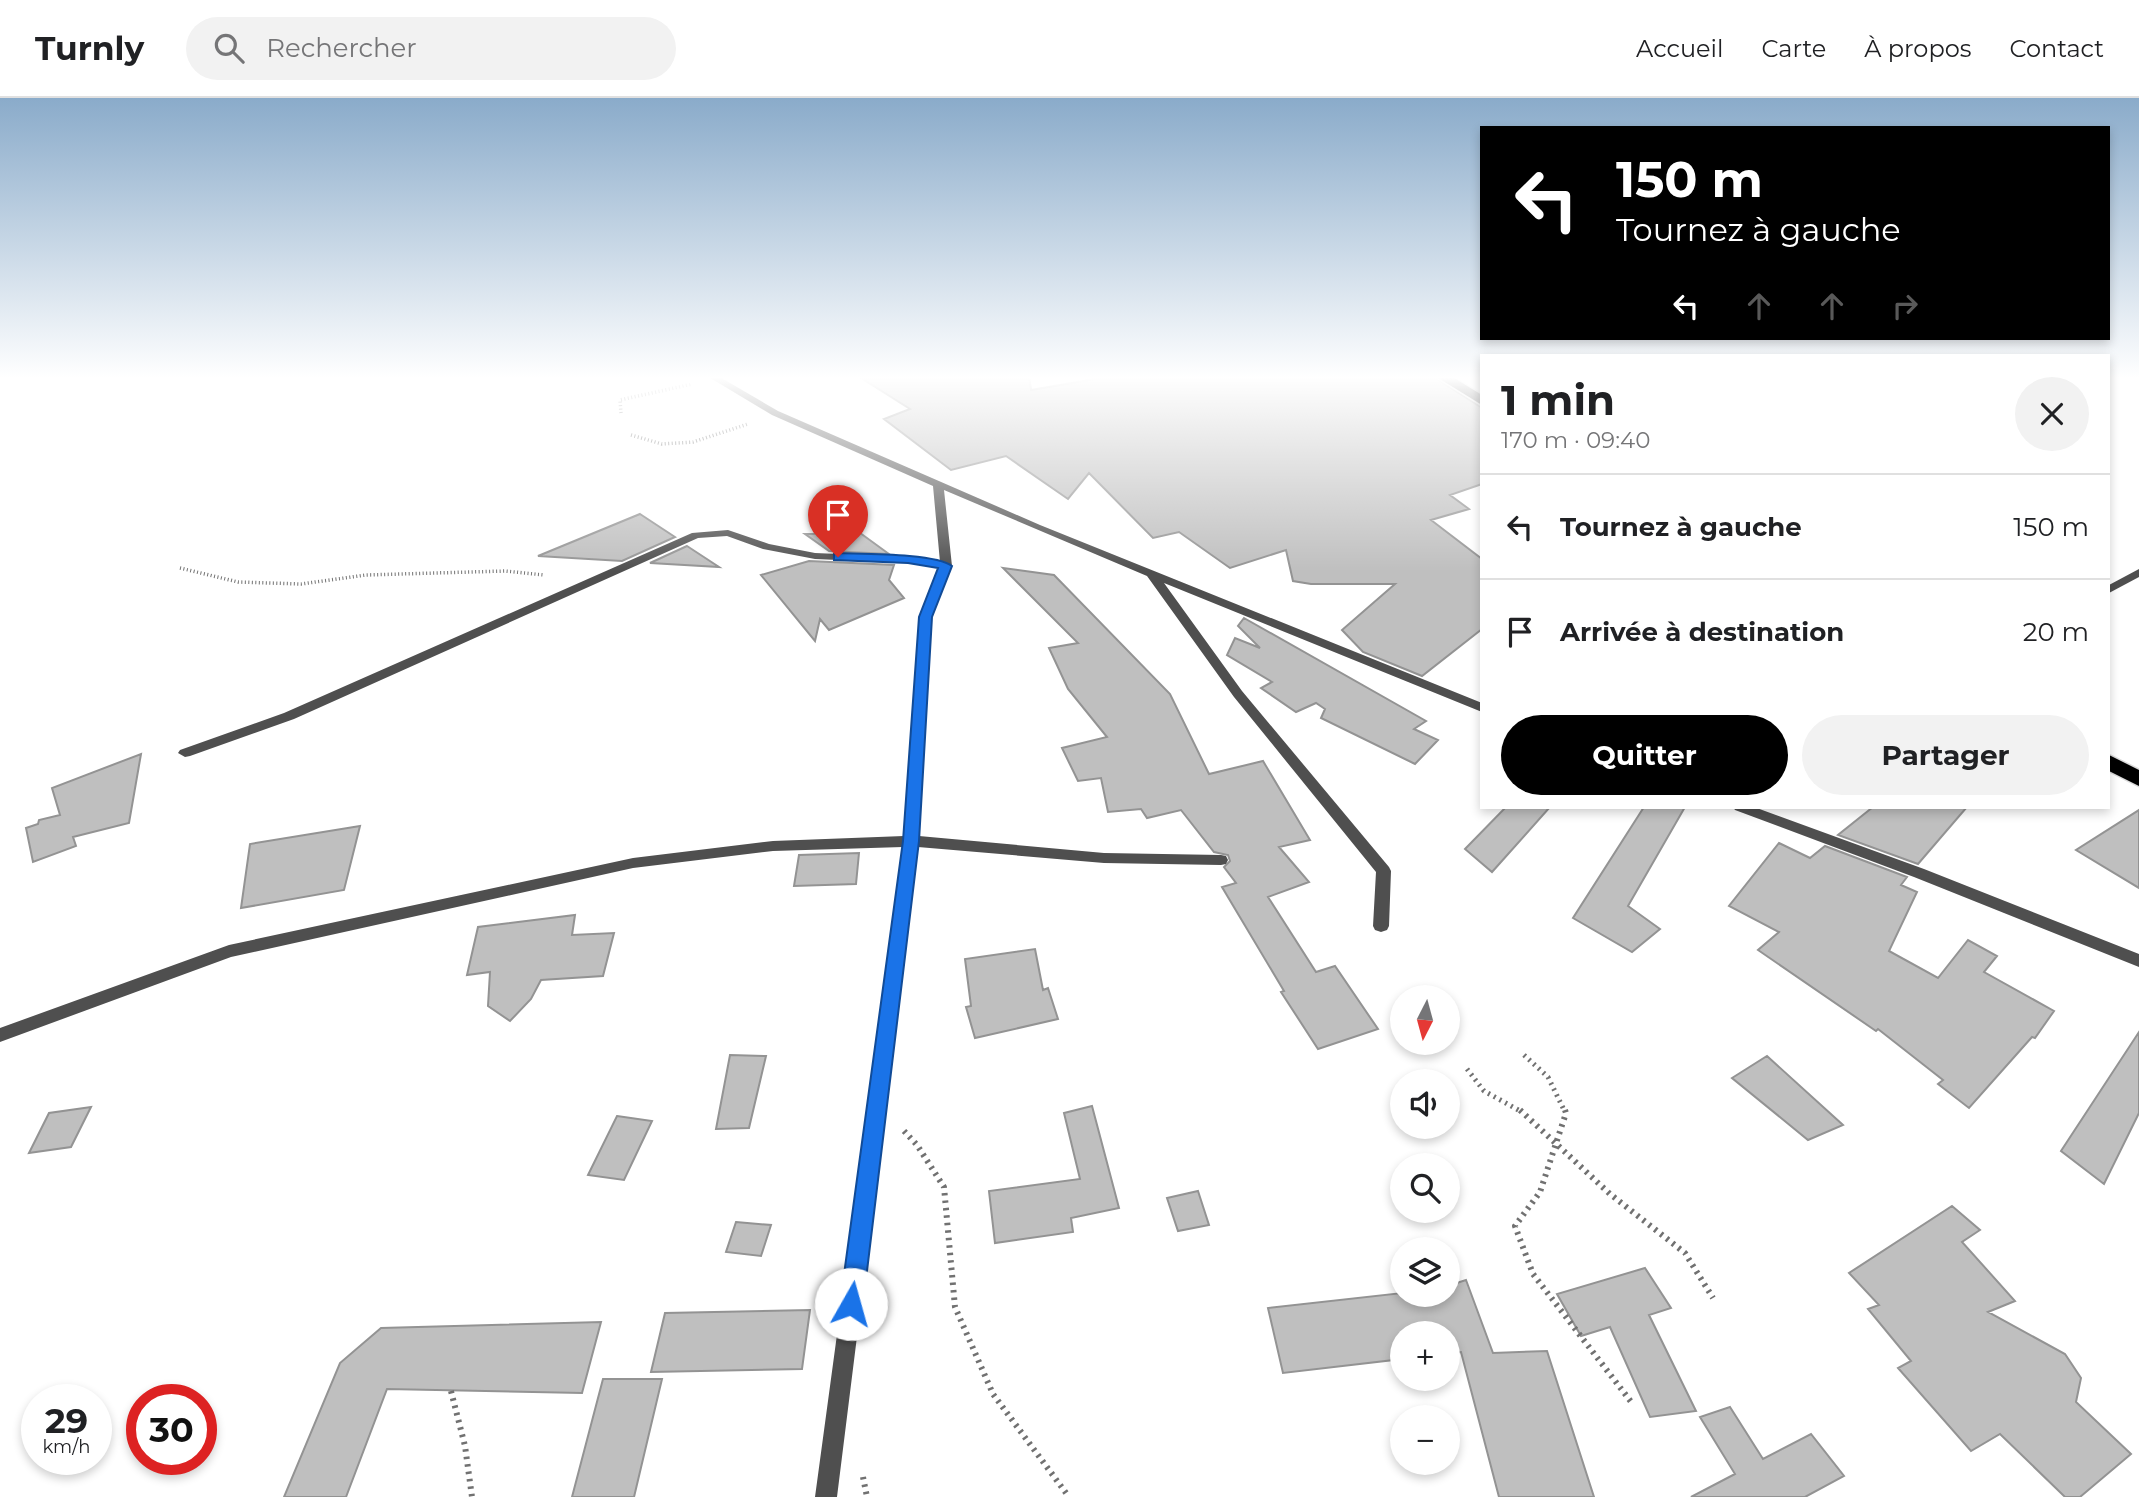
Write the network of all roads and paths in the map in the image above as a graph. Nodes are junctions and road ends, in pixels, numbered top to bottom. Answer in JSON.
{"nodes":[{"id":1,"x":653,"y":441,"type":"edge"},
{"id":2,"x":695,"y":441,"type":"edge"},
{"id":3,"x":841,"y":441,"type":"edge"},
{"id":4,"x":938,"y":483,"type":"junction"},
{"id":5,"x":946,"y":566,"type":"junction"},
{"id":6,"x":180,"y":568,"type":"dead end"},
{"id":7,"x":1149,"y":571,"type":"junction"},
{"id":8,"x":2139,"y":572,"type":"edge"},
{"id":9,"x":584,"y":584,"type":"junction"},
{"id":10,"x":2110,"y":589,"type":"edge"},
{"id":11,"x":1480,"y":707,"type":"edge"},
{"id":12,"x":185,"y":753,"type":"dead end"},
{"id":13,"x":2110,"y":763,"type":"edge"},
{"id":14,"x":2139,"y":779,"type":"edge"},
{"id":15,"x":1745,"y":809,"type":"edge"},
{"id":16,"x":911,"y":841,"type":"junction"},
{"id":17,"x":1221,"y":860,"type":"dead end"},
{"id":18,"x":1381,"y":926,"type":"dead end"},
{"id":19,"x":2139,"y":961,"type":"edge"},
{"id":20,"x":0,"y":1035,"type":"edge"},
{"id":21,"x":1524,"y":1055,"type":"dead end"},
{"id":22,"x":1467,"y":1069,"type":"dead end"},
{"id":23,"x":877,"y":1103,"type":"junction"},
{"id":24,"x":1557,"y":1142,"type":"junction"},
{"id":25,"x":1713,"y":1298,"type":"dead end"},
{"id":26,"x":451,"y":1391,"type":"dead end"},
{"id":27,"x":1632,"y":1403,"type":"dead end"},
{"id":28,"x":472,"y":1497,"type":"edge"},
{"id":29,"x":827,"y":1497,"type":"edge"},
{"id":30,"x":1069,"y":1497,"type":"edge"}],
"edges":[{"from":1,"to":2,"type":"path"},
{"from":3,"to":4,"type":"street"},
{"from":4,"to":5,"type":"street"},
{"from":4,"to":7,"type":"street"},
{"from":5,"to":9,"type":"street"},
{"from":5,"to":16,"type":"street"},
{"from":6,"to":9,"type":"path"},
{"from":7,"to":11,"type":"street"},
{"from":7,"to":18,"type":"street"},
{"from":8,"to":10,"type":"street"},
{"from":9,"to":12,"type":"street"},
{"from":13,"to":14,"type":"highway"},
{"from":15,"to":19,"type":"street"},
{"from":16,"to":17,"type":"street"},
{"from":16,"to":20,"type":"street"},
{"from":16,"to":23,"type":"street"},
{"from":21,"to":24,"type":"path"},
{"from":22,"to":24,"type":"path"},
{"from":23,"to":29,"type":"street"},
{"from":23,"to":30,"type":"path"},
{"from":24,"to":25,"type":"path"},
{"from":24,"to":27,"type":"path"},
{"from":26,"to":28,"type":"path"}]}
